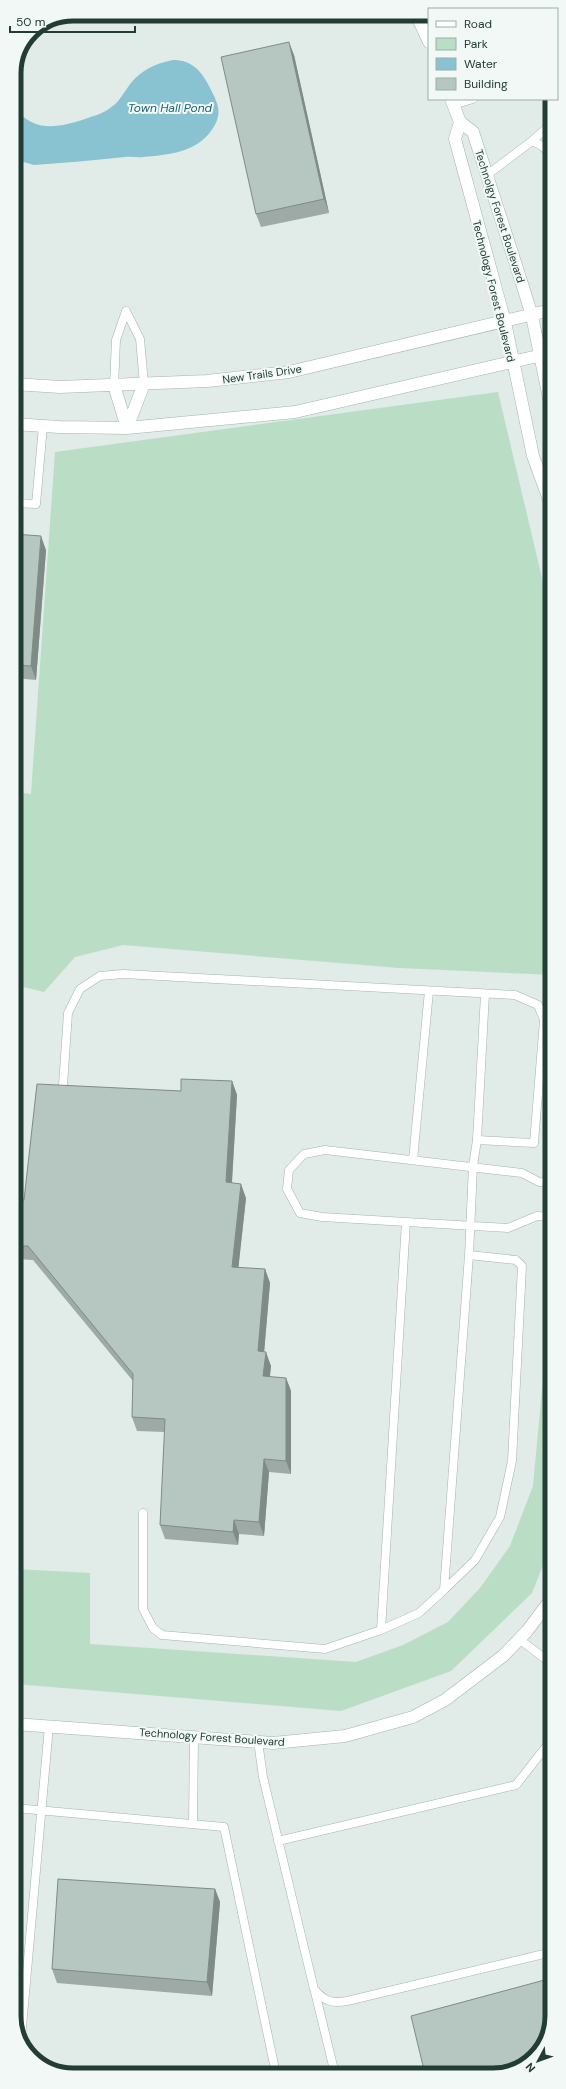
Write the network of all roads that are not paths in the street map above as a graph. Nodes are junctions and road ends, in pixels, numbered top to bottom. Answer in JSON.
{"nodes":[{"id":1,"x":419,"y":21,"type":"edge"},
{"id":2,"x":428,"y":40,"type":"edge"},
{"id":3,"x":466,"y":100,"type":"edge"},
{"id":4,"x":452,"y":102,"type":"edge"},
{"id":5,"x":460,"y":122,"type":"junction"},
{"id":6,"x":545,"y":129,"type":"edge"},
{"id":7,"x":532,"y":141,"type":"junction"},
{"id":8,"x":545,"y":148,"type":"edge"},
{"id":9,"x":487,"y":175,"type":"junction"},
{"id":10,"x":545,"y":312,"type":"edge"},
{"id":11,"x":532,"y":316,"type":"junction"},
{"id":12,"x":505,"y":322,"type":"junction"},
{"id":13,"x":545,"y":355,"type":"edge"},
{"id":14,"x":513,"y":363,"type":"junction"},
{"id":15,"x":21,"y":384,"type":"edge"},
{"id":16,"x":144,"y":384,"type":"junction"},
{"id":17,"x":114,"y":385,"type":"junction"},
{"id":18,"x":21,"y":424,"type":"edge"},
{"id":19,"x":43,"y":426,"type":"junction"},
{"id":20,"x":127,"y":428,"type":"junction"},
{"id":21,"x":545,"y":489,"type":"edge"},
{"id":22,"x":21,"y":503,"type":"edge"},
{"id":23,"x":429,"y":991,"type":"junction"},
{"id":24,"x":485,"y":994,"type":"junction"},
{"id":25,"x":63,"y":1085,"type":"edge"},
{"id":26,"x":477,"y":1140,"type":"junction"},
{"id":27,"x":413,"y":1160,"type":"junction"},
{"id":28,"x":473,"y":1166,"type":"junction"},
{"id":29,"x":545,"y":1182,"type":"edge"},
{"id":30,"x":545,"y":1217,"type":"edge"},
{"id":31,"x":406,"y":1222,"type":"junction"},
{"id":32,"x":471,"y":1226,"type":"junction"},
{"id":33,"x":470,"y":1255,"type":"junction"},
{"id":34,"x":143,"y":1513,"type":"dead end"},
{"id":35,"x":444,"y":1590,"type":"junction"},
{"id":36,"x":545,"y":1607,"type":"edge"},
{"id":37,"x":381,"y":1630,"type":"junction"},
{"id":38,"x":519,"y":1639,"type":"junction"},
{"id":39,"x":545,"y":1659,"type":"edge"},
{"id":40,"x":21,"y":1724,"type":"edge"},
{"id":41,"x":49,"y":1726,"type":"junction"},
{"id":42,"x":194,"y":1736,"type":"junction"},
{"id":43,"x":258,"y":1741,"type":"junction"},
{"id":44,"x":545,"y":1748,"type":"edge"},
{"id":45,"x":21,"y":1808,"type":"edge"},
{"id":46,"x":42,"y":1810,"type":"junction"},
{"id":47,"x":193,"y":1824,"type":"junction"},
{"id":48,"x":278,"y":1842,"type":"junction"},
{"id":49,"x":545,"y":1954,"type":"edge"},
{"id":50,"x":314,"y":1989,"type":"junction"},
{"id":51,"x":22,"y":2026,"type":"edge"},
{"id":52,"x":275,"y":2068,"type":"edge"},
{"id":53,"x":334,"y":2068,"type":"edge"}],
"edges":[{"from":1,"to":2,"type":"street"},
{"from":3,"to":4,"type":"lane"},
{"from":4,"to":5,"type":"street"},
{"from":5,"to":9,"type":"street","name":"Technolgy Forest Boulevard"},
{"from":5,"to":12,"type":"street","name":"Technology Forest Boulevard"},
{"from":6,"to":7,"type":"lane"},
{"from":7,"to":8,"type":"lane"},
{"from":7,"to":9,"type":"lane"},
{"from":9,"to":11,"type":"street","name":"Technolgy Forest Boulevard"},
{"from":10,"to":11,"type":"street","name":"New Trails Drive"},
{"from":11,"to":12,"type":"street","name":"New Trails Drive"},
{"from":11,"to":13,"type":"street","name":"Technolgy Forest Boulevard"},
{"from":12,"to":14,"type":"street","name":"Technology Forest Boulevard"},
{"from":12,"to":16,"type":"street","name":"New Trails Drive"},
{"from":13,"to":14,"type":"street"},
{"from":14,"to":20,"type":"street"},
{"from":14,"to":21,"type":"street","name":"Technology Forest Boulevard"},
{"from":15,"to":17,"type":"street","name":"New Trails Drive"},
{"from":16,"to":17,"type":"street","name":"New Trails Drive"},
{"from":16,"to":17,"type":"lane"},
{"from":16,"to":20,"type":"street"},
{"from":17,"to":20,"type":"street"},
{"from":18,"to":19,"type":"street"},
{"from":19,"to":20,"type":"street"},
{"from":19,"to":22,"type":"lane"},
{"from":23,"to":24,"type":"lane"},
{"from":23,"to":25,"type":"lane"},
{"from":23,"to":27,"type":"lane"},
{"from":24,"to":26,"type":"lane"},
{"from":24,"to":26,"type":"lane"},
{"from":26,"to":28,"type":"lane"},
{"from":27,"to":28,"type":"lane"},
{"from":27,"to":31,"type":"lane"},
{"from":28,"to":29,"type":"lane"},
{"from":28,"to":32,"type":"lane"},
{"from":30,"to":32,"type":"lane"},
{"from":31,"to":32,"type":"lane"},
{"from":31,"to":37,"type":"lane"},
{"from":32,"to":33,"type":"lane"},
{"from":33,"to":35,"type":"lane"},
{"from":33,"to":35,"type":"lane"},
{"from":34,"to":37,"type":"lane"},
{"from":35,"to":37,"type":"lane"},
{"from":36,"to":38,"type":"street","name":"Technology Forest Boulevard"},
{"from":38,"to":39,"type":"lane"},
{"from":38,"to":43,"type":"street","name":"Technology Forest Boulevard"},
{"from":40,"to":41,"type":"street","name":"Technology Forest Boulevard"},
{"from":41,"to":42,"type":"street","name":"Technology Forest Boulevard"},
{"from":41,"to":46,"type":"lane"},
{"from":42,"to":43,"type":"street","name":"Technology Forest Boulevard"},
{"from":42,"to":47,"type":"lane"},
{"from":43,"to":48,"type":"lane"},
{"from":44,"to":48,"type":"lane"},
{"from":45,"to":46,"type":"lane"},
{"from":46,"to":47,"type":"lane"},
{"from":46,"to":51,"type":"lane"},
{"from":47,"to":52,"type":"lane"},
{"from":48,"to":50,"type":"lane"},
{"from":49,"to":50,"type":"lane"},
{"from":50,"to":53,"type":"lane"}]}
